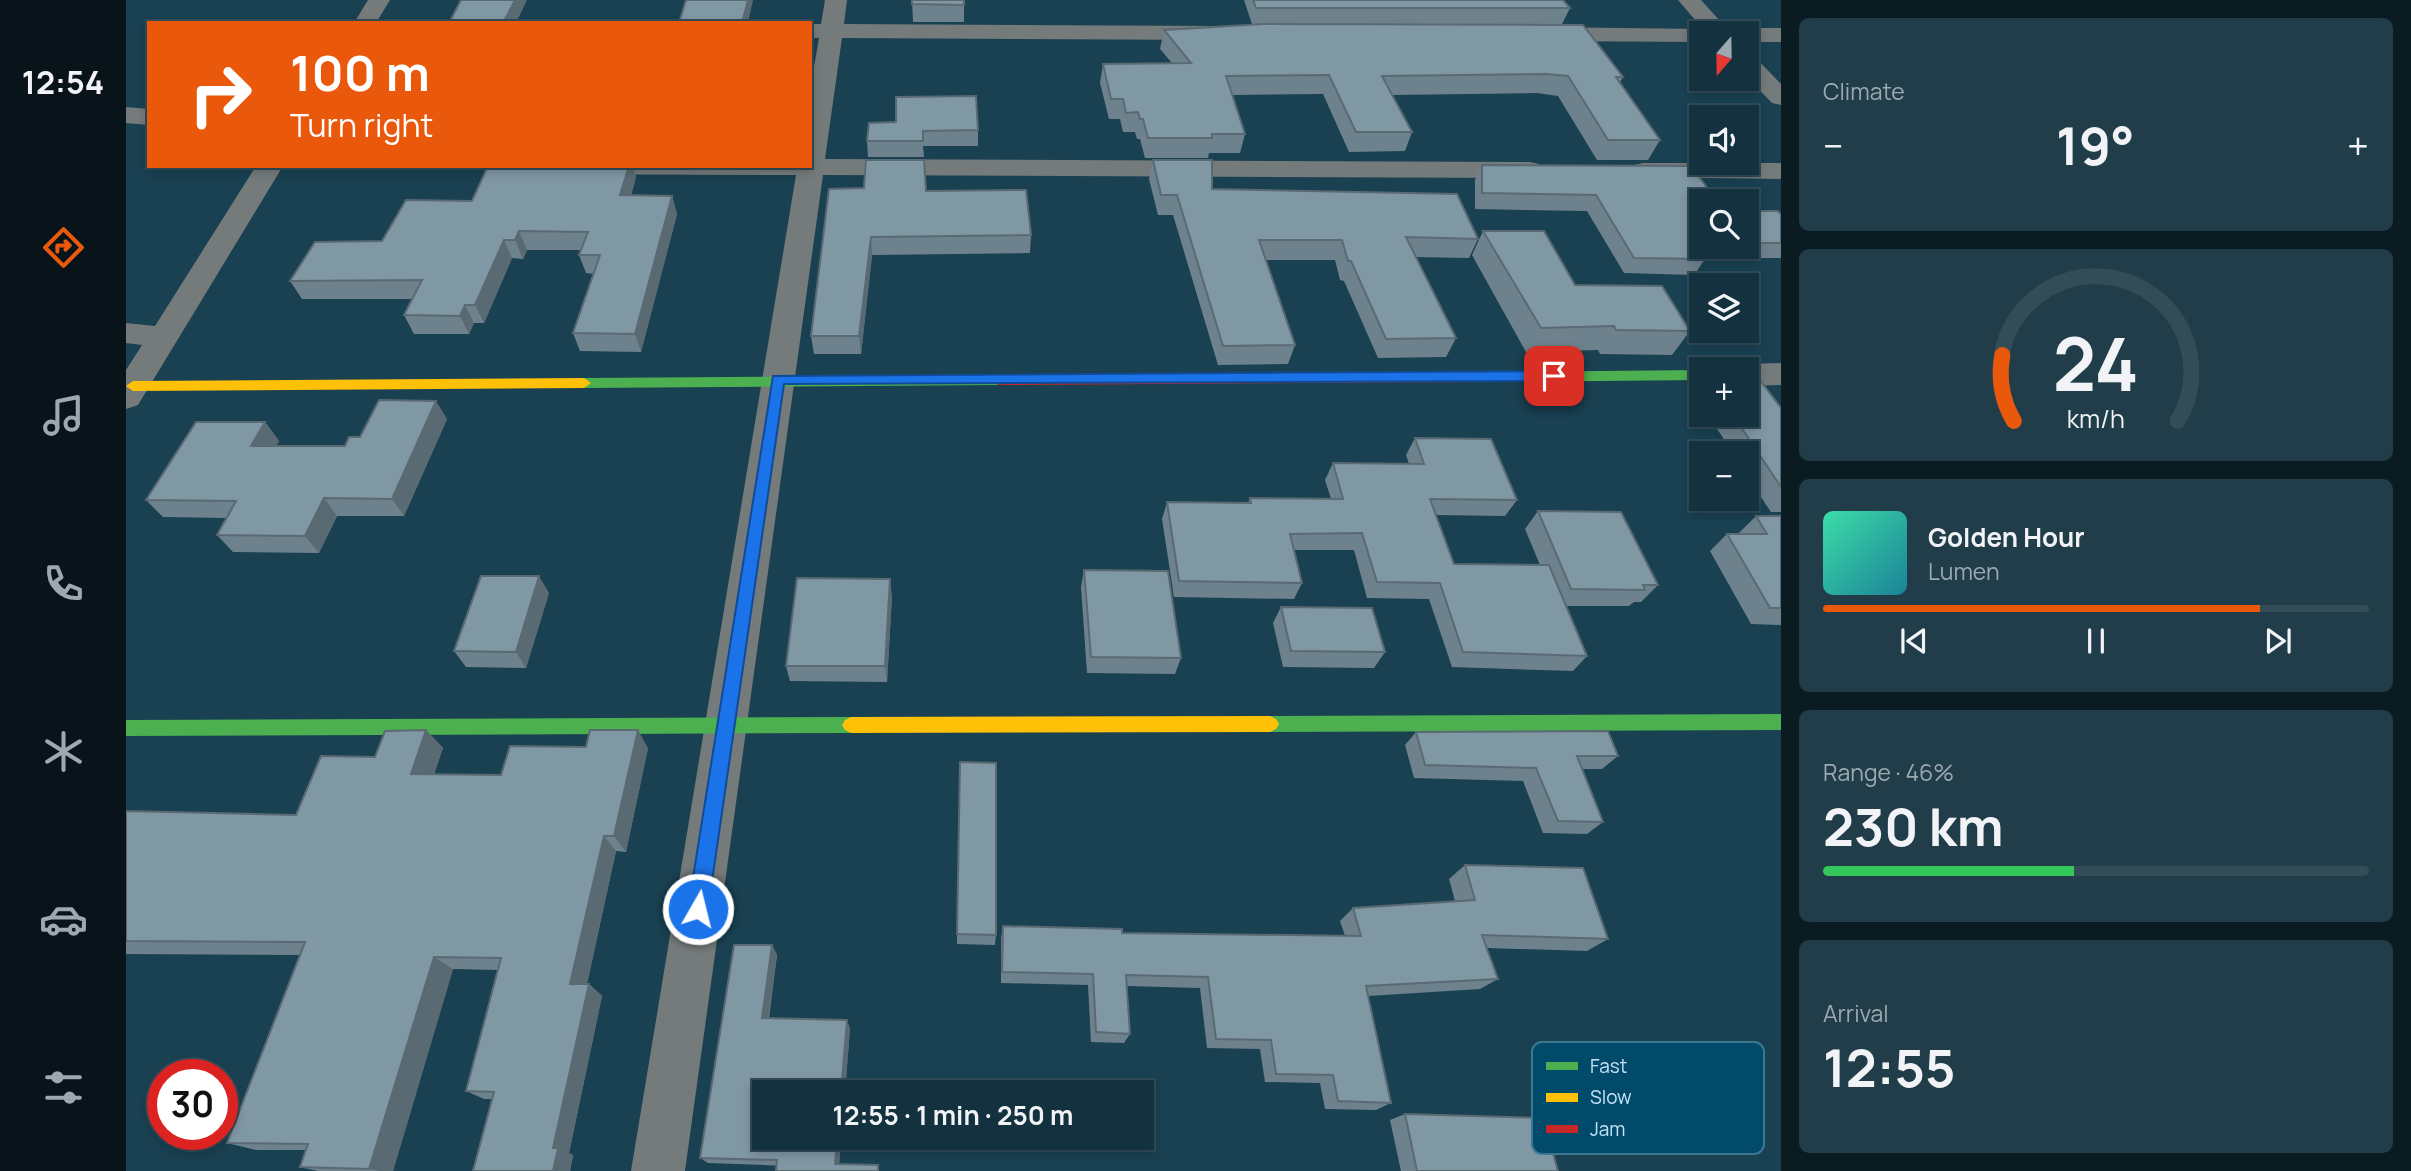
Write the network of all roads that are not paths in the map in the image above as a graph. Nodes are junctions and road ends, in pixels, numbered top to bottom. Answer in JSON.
{"nodes":[{"id":1,"x":379,"y":0,"type":"edge"},
{"id":2,"x":1689,"y":0,"type":"edge"},
{"id":3,"x":366,"y":21,"type":"edge"},
{"id":4,"x":826,"y":21,"type":"edge"},
{"id":5,"x":1709,"y":21,"type":"edge"},
{"id":6,"x":1245,"y":33,"type":"edge"},
{"id":7,"x":1521,"y":34,"type":"edge"},
{"id":8,"x":1689,"y":35,"type":"edge"},
{"id":9,"x":1759,"y":35,"type":"edge"},
{"id":10,"x":1781,"y":35,"type":"edge"},
{"id":11,"x":1759,"y":75,"type":"edge"},
{"id":12,"x":1781,"y":98,"type":"edge"},
{"id":13,"x":126,"y":115,"type":"edge"},
{"id":14,"x":147,"y":117,"type":"edge"},
{"id":15,"x":270,"y":168,"type":"edge"},
{"id":16,"x":812,"y":168,"type":"junction"},
{"id":17,"x":1559,"y":170,"type":"edge"},
{"id":18,"x":1615,"y":171,"type":"edge"},
{"id":19,"x":1781,"y":171,"type":"edge"},
{"id":20,"x":126,"y":333,"type":"edge"},
{"id":21,"x":164,"y":337,"type":"junction"},
{"id":22,"x":1781,"y":374,"type":"edge"},
{"id":23,"x":1689,"y":375,"type":"edge"},
{"id":24,"x":1759,"y":375,"type":"edge"},
{"id":25,"x":778,"y":380,"type":"junction"},
{"id":26,"x":130,"y":391,"type":"edge"},
{"id":27,"x":1781,"y":722,"type":"edge"},
{"id":28,"x":725,"y":726,"type":"junction"},
{"id":29,"x":126,"y":728,"type":"edge"},
{"id":30,"x":658,"y":1171,"type":"edge"}],
"edges":[{"from":1,"to":3,"type":"street"},
{"from":2,"to":5,"type":"street"},
{"from":4,"to":6,"type":"street"},
{"from":4,"to":16,"type":"street"},
{"from":7,"to":8,"type":"street"},
{"from":9,"to":10,"type":"street"},
{"from":11,"to":12,"type":"street"},
{"from":13,"to":14,"type":"street"},
{"from":15,"to":21,"type":"street"},
{"from":16,"to":17,"type":"street"},
{"from":16,"to":25,"type":"street"},
{"from":18,"to":19,"type":"street"},
{"from":20,"to":21,"type":"street"},
{"from":21,"to":26,"type":"street"},
{"from":22,"to":24,"type":"street"},
{"from":23,"to":25,"type":"street"},
{"from":25,"to":26,"type":"street"},
{"from":25,"to":28,"type":"street"},
{"from":27,"to":28,"type":"street"},
{"from":28,"to":29,"type":"street"},
{"from":28,"to":30,"type":"street"}]}
